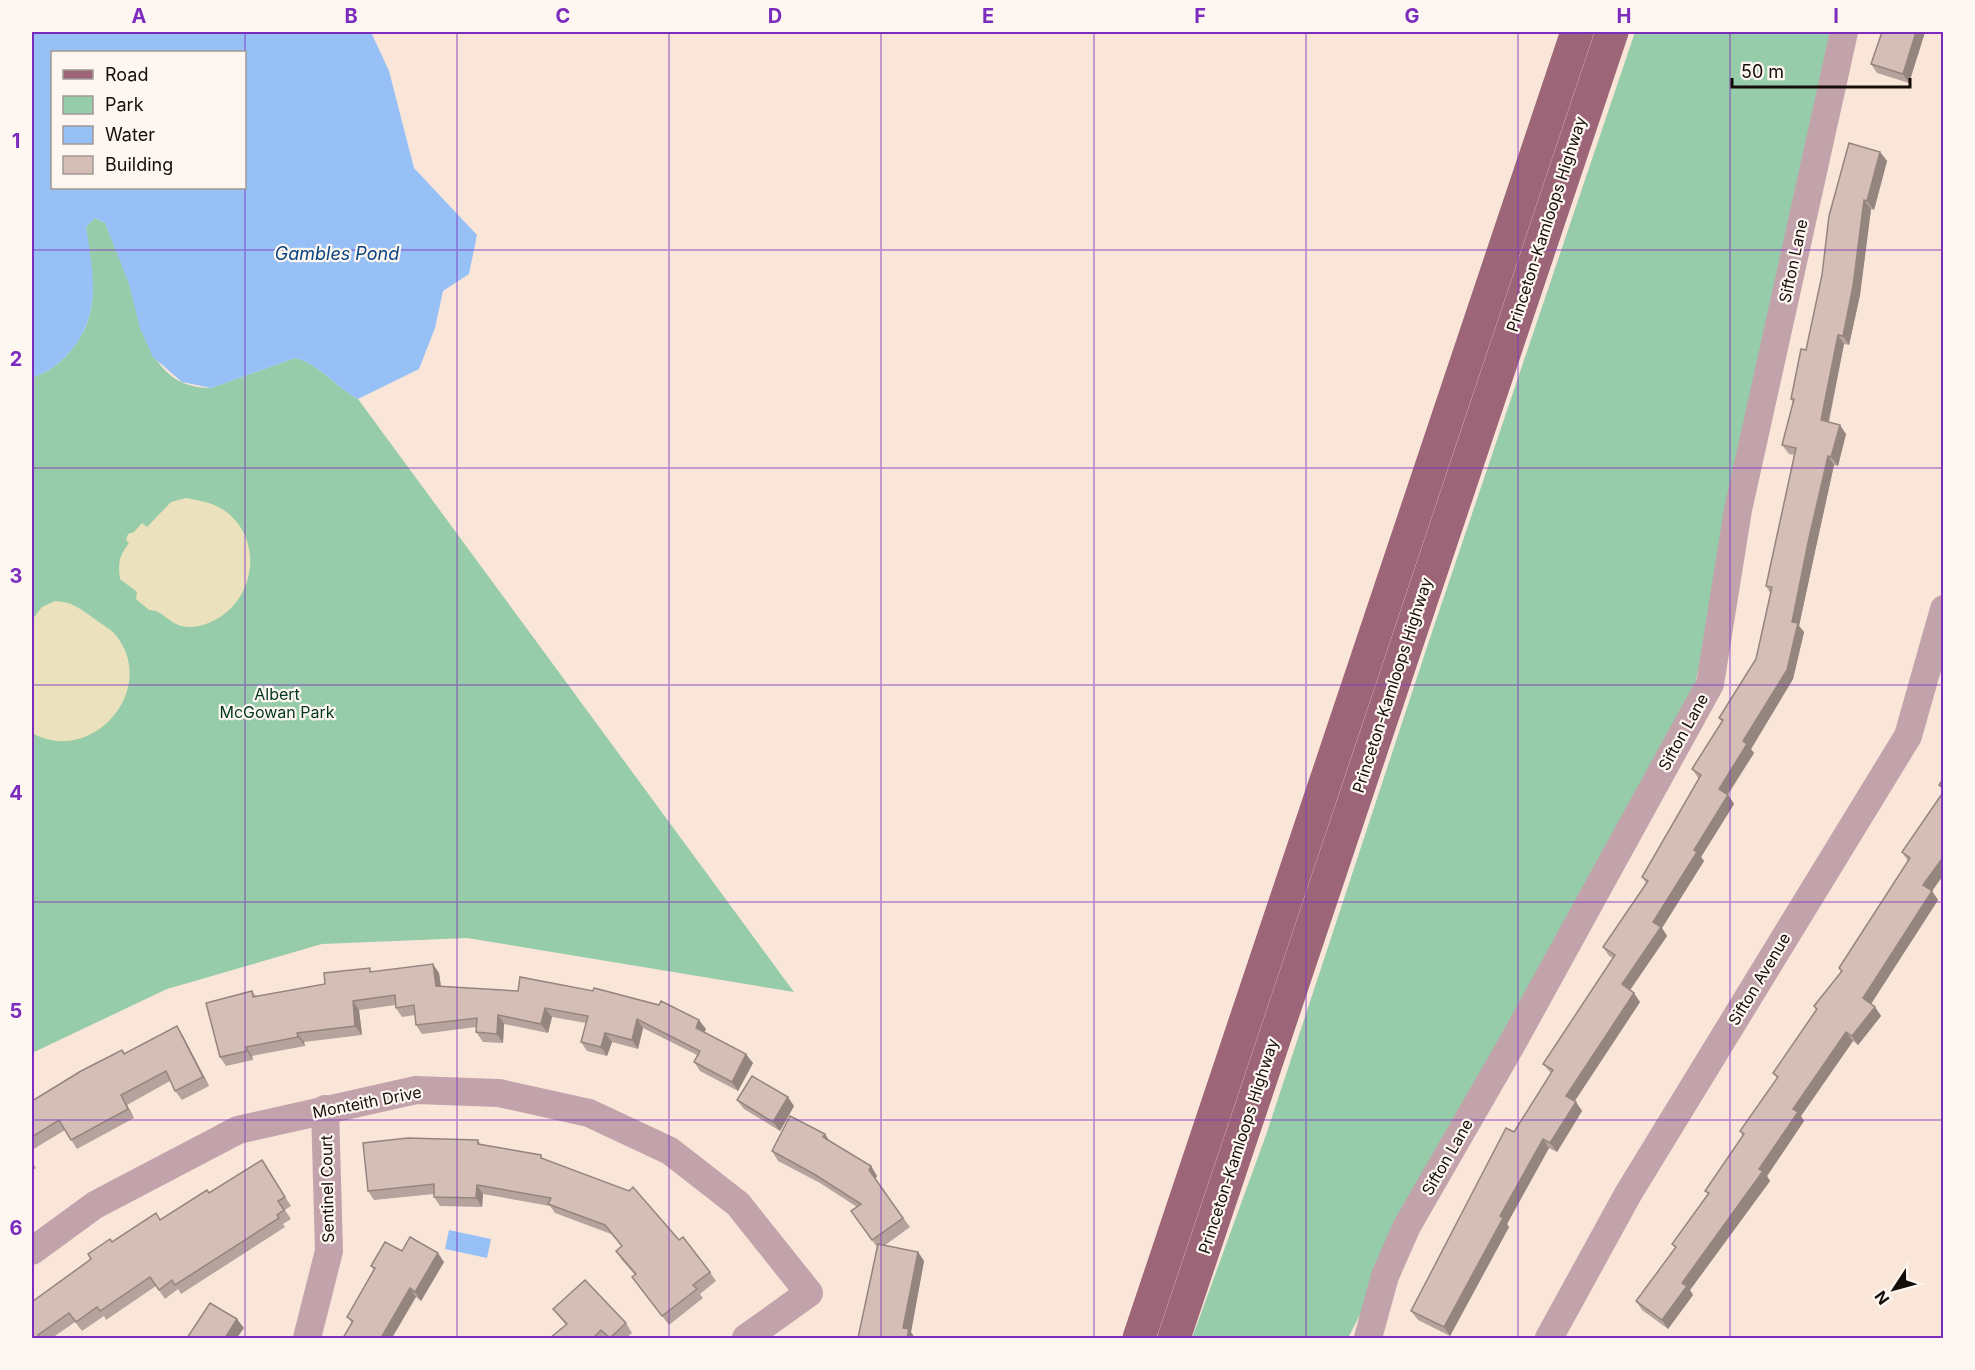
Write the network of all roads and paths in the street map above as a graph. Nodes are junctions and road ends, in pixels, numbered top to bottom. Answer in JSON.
{"nodes":[{"id":1,"x":1577,"y":32,"type":"edge"},
{"id":2,"x":1612,"y":32,"type":"edge"},
{"id":3,"x":1844,"y":32,"type":"edge"},
{"id":4,"x":1944,"y":609,"type":"edge"},
{"id":5,"x":325,"y":1109,"type":"junction"},
{"id":6,"x":32,"y":1251,"type":"edge"},
{"id":7,"x":308,"y":1338,"type":"edge"},
{"id":8,"x":746,"y":1338,"type":"edge"},
{"id":9,"x":1139,"y":1338,"type":"edge"},
{"id":10,"x":1174,"y":1338,"type":"edge"},
{"id":11,"x":1368,"y":1338,"type":"edge"},
{"id":12,"x":1549,"y":1338,"type":"edge"}],
"edges":[{"from":1,"to":9,"type":"main road","name":"Princeton-Kamloops Highway"},
{"from":2,"to":10,"type":"main road","name":"Princeton-Kamloops Highway"},
{"from":3,"to":11,"type":"street","name":"Sifton Lane"},
{"from":4,"to":12,"type":"street","name":"Sifton Avenue"},
{"from":5,"to":6,"type":"street","name":"Monteith Drive"},
{"from":5,"to":7,"type":"street","name":"Sentinel Court"},
{"from":5,"to":8,"type":"street","name":"Monteith Drive"}]}
